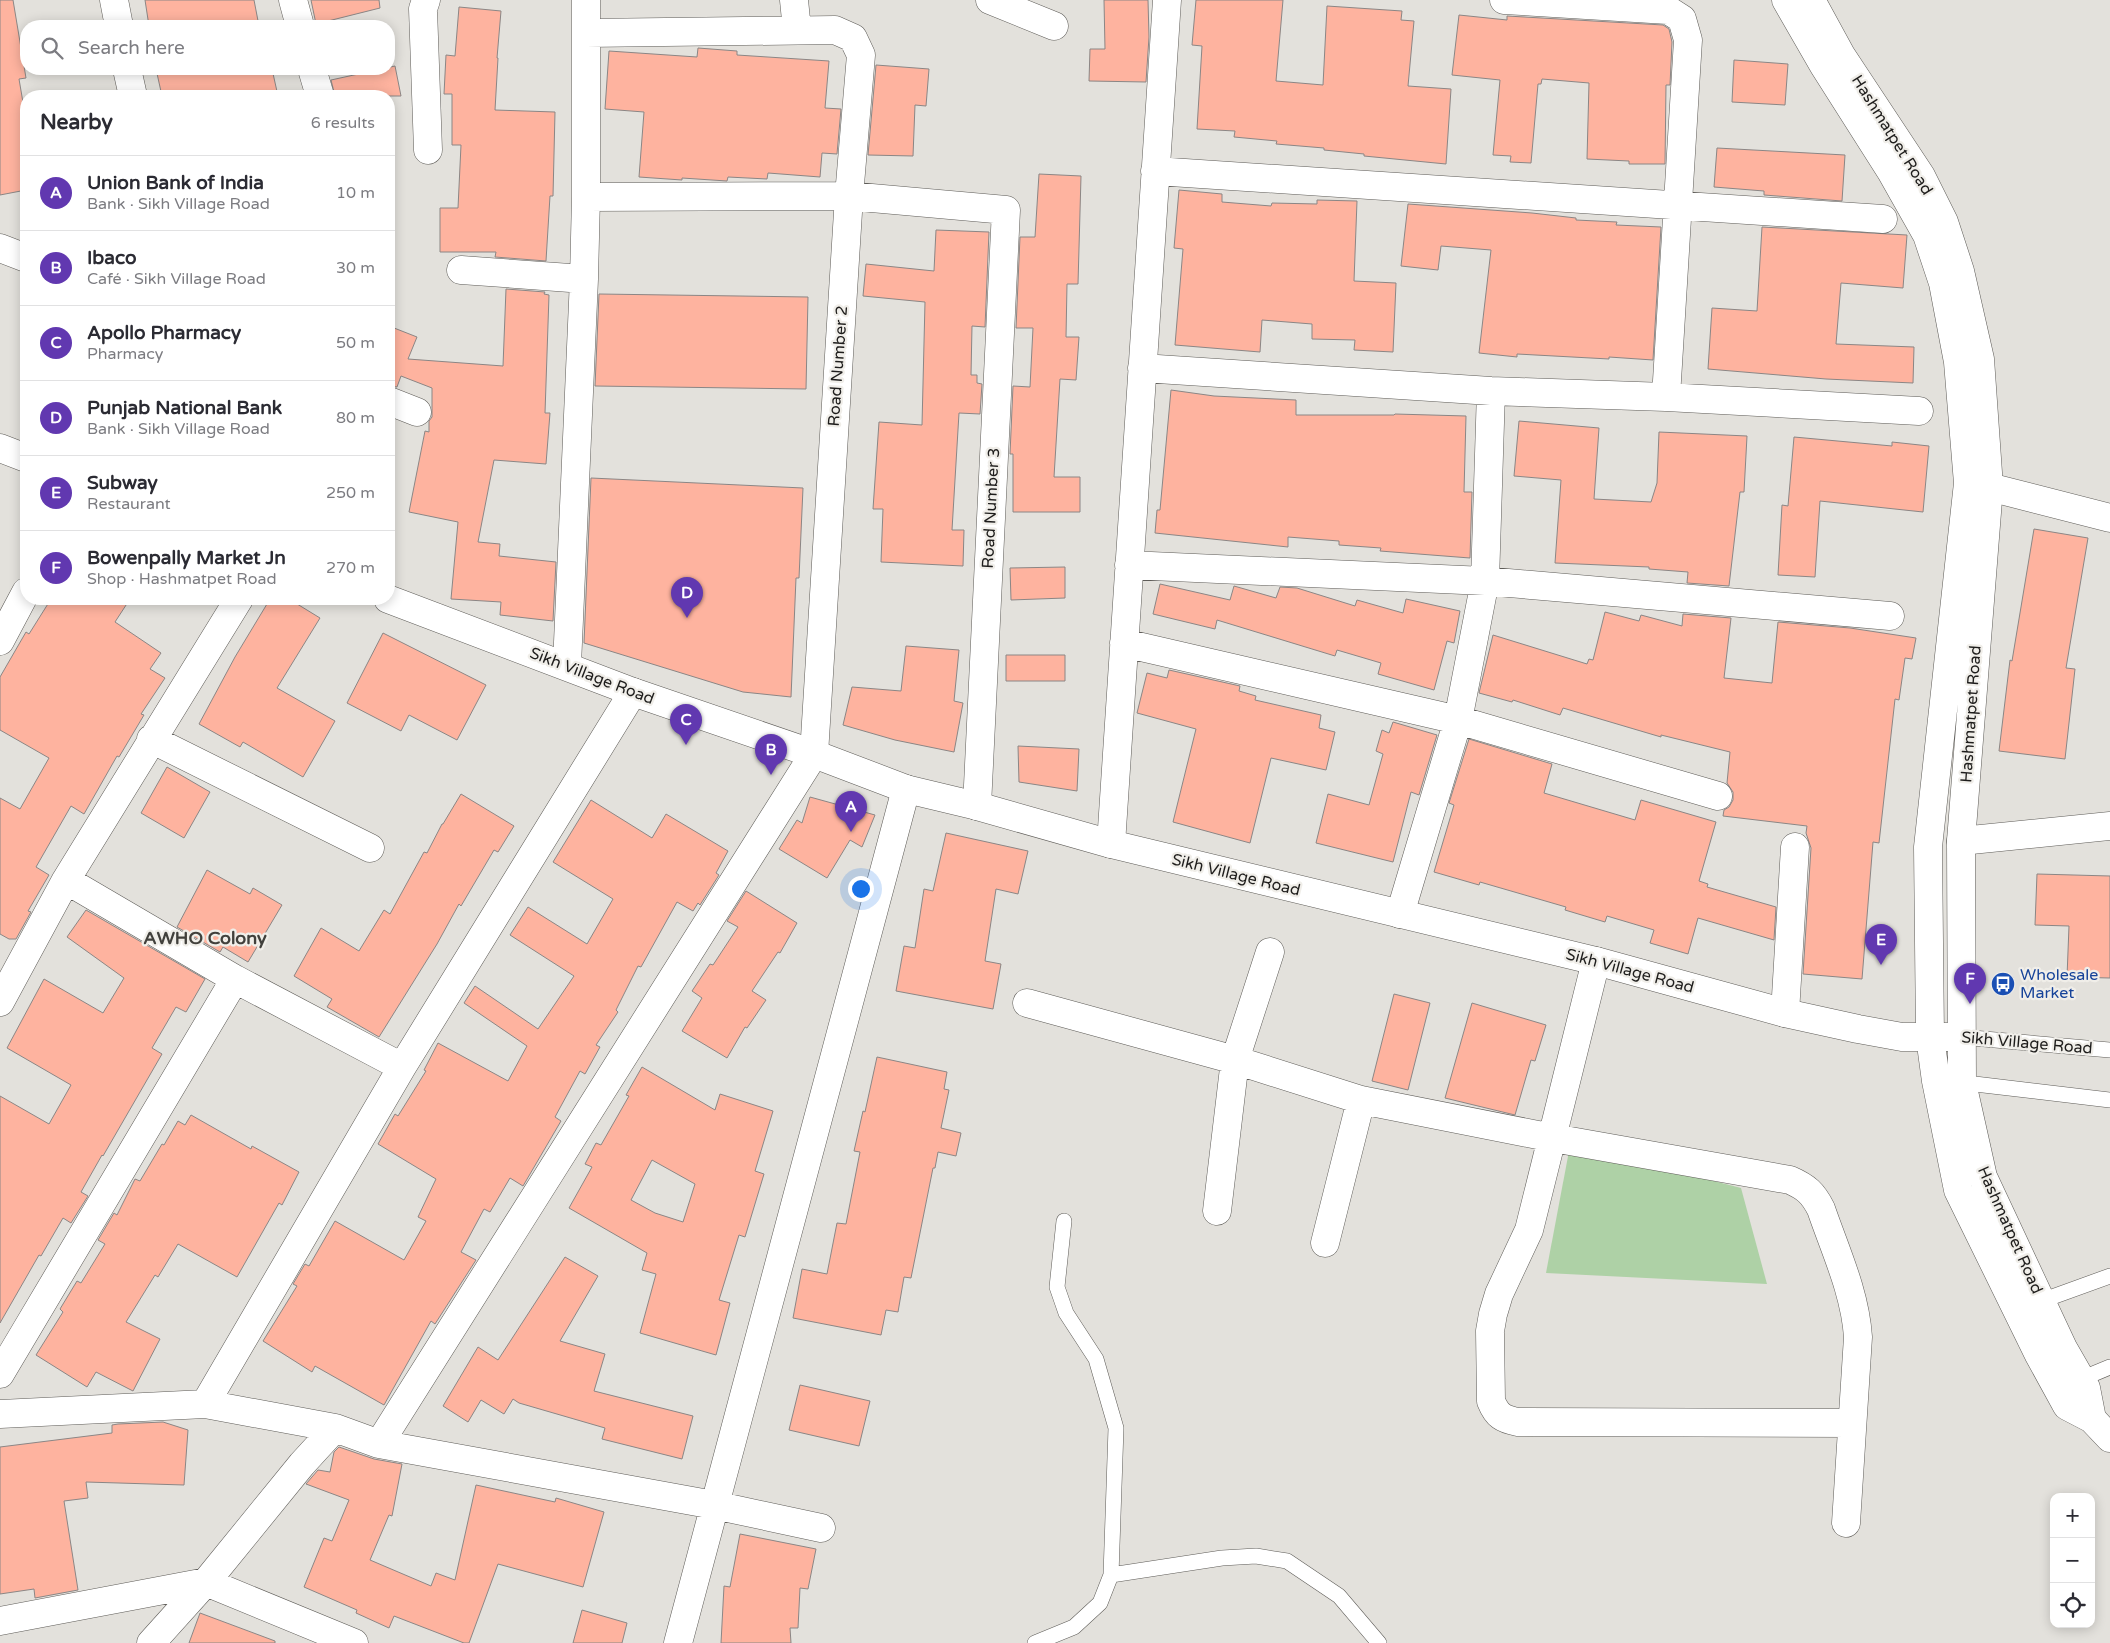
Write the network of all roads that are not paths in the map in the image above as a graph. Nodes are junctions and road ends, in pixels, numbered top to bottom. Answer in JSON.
{"nodes":[{"id":1,"x":114,"y":0,"type":"edge"},
{"id":2,"x":293,"y":0,"type":"edge"},
{"id":3,"x":426,"y":0,"type":"edge"},
{"id":4,"x":586,"y":0,"type":"edge"},
{"id":5,"x":794,"y":0,"type":"edge"},
{"id":6,"x":990,"y":0,"type":"edge"},
{"id":7,"x":1167,"y":0,"type":"edge"},
{"id":8,"x":1504,"y":0,"type":"edge"},
{"id":9,"x":1786,"y":0,"type":"edge"},
{"id":10,"x":1811,"y":0,"type":"edge"},
{"id":11,"x":1601,"y":3,"type":"edge"},
{"id":12,"x":118,"y":20,"type":"edge"},
{"id":13,"x":298,"y":20,"type":"edge"},
{"id":14,"x":1054,"y":26,"type":"dead end"},
{"id":15,"x":797,"y":30,"type":"junction"},
{"id":16,"x":586,"y":33,"type":"junction"},
{"id":17,"x":129,"y":75,"type":"edge"},
{"id":18,"x":314,"y":75,"type":"edge"},
{"id":19,"x":132,"y":90,"type":"edge"},
{"id":20,"x":318,"y":90,"type":"edge"},
{"id":21,"x":428,"y":150,"type":"dead end"},
{"id":22,"x":1155,"y":171,"type":"junction"},
{"id":23,"x":849,"y":196,"type":"junction"},
{"id":24,"x":586,"y":197,"type":"junction"},
{"id":25,"x":1678,"y":206,"type":"junction"},
{"id":26,"x":1883,"y":218,"type":"dead end"},
{"id":27,"x":0,"y":248,"type":"edge"},
{"id":28,"x":20,"y":256,"type":"edge"},
{"id":29,"x":461,"y":270,"type":"dead end"},
{"id":30,"x":584,"y":279,"type":"junction"},
{"id":31,"x":1969,"y":360,"type":"junction"},
{"id":32,"x":1142,"y":368,"type":"junction"},
{"id":33,"x":1491,"y":391,"type":"junction"},
{"id":34,"x":1666,"y":397,"type":"junction"},
{"id":35,"x":395,"y":403,"type":"edge"},
{"id":36,"x":1919,"y":411,"type":"dead end"},
{"id":37,"x":417,"y":412,"type":"dead end"},
{"id":38,"x":0,"y":448,"type":"edge"},
{"id":39,"x":20,"y":456,"type":"edge"},
{"id":40,"x":1989,"y":487,"type":"junction"},
{"id":41,"x":2110,"y":518,"type":"edge"},
{"id":42,"x":1129,"y":566,"type":"junction"},
{"id":43,"x":1485,"y":581,"type":"junction"},
{"id":44,"x":395,"y":602,"type":"edge"},
{"id":45,"x":20,"y":603,"type":"edge"},
{"id":46,"x":235,"y":605,"type":"edge"},
{"id":47,"x":1890,"y":616,"type":"dead end"},
{"id":48,"x":0,"y":640,"type":"edge"},
{"id":49,"x":1124,"y":643,"type":"junction"},
{"id":50,"x":566,"y":665,"type":"junction"},
{"id":51,"x":633,"y":692,"type":"junction"},
{"id":52,"x":1458,"y":720,"type":"junction"},
{"id":53,"x":151,"y":740,"type":"junction"},
{"id":54,"x":814,"y":754,"type":"junction"},
{"id":55,"x":906,"y":789,"type":"junction"},
{"id":56,"x":1718,"y":796,"type":"dead end"},
{"id":57,"x":976,"y":806,"type":"junction"},
{"id":58,"x":2110,"y":826,"type":"edge"},
{"id":59,"x":1961,"y":841,"type":"junction"},
{"id":60,"x":1111,"y":844,"type":"junction"},
{"id":61,"x":1795,"y":847,"type":"dead end"},
{"id":62,"x":370,"y":848,"type":"dead end"},
{"id":63,"x":66,"y":880,"type":"junction"},
{"id":64,"x":1400,"y":914,"type":"junction"},
{"id":65,"x":1270,"y":952,"type":"dead end"},
{"id":66,"x":1596,"y":961,"type":"junction"},
{"id":67,"x":235,"y":979,"type":"junction"},
{"id":68,"x":0,"y":1002,"type":"edge"},
{"id":69,"x":1027,"y":1003,"type":"dead end"},
{"id":70,"x":1785,"y":1013,"type":"junction"},
{"id":71,"x":1930,"y":1037,"type":"junction"},
{"id":72,"x":1961,"y":1037,"type":"junction"},
{"id":73,"x":2110,"y":1050,"type":"edge"},
{"id":74,"x":1235,"y":1060,"type":"junction"},
{"id":75,"x":402,"y":1067,"type":"junction"},
{"id":76,"x":1949,"y":1082,"type":"junction"},
{"id":77,"x":1361,"y":1100,"type":"junction"},
{"id":78,"x":2110,"y":1100,"type":"edge"},
{"id":79,"x":1553,"y":1138,"type":"junction"},
{"id":80,"x":1217,"y":1211,"type":"dead end"},
{"id":81,"x":1064,"y":1220,"type":"dead end"},
{"id":82,"x":1325,"y":1243,"type":"dead end"},
{"id":83,"x":2110,"y":1276,"type":"edge"},
{"id":84,"x":2041,"y":1301,"type":"junction"},
{"id":85,"x":2110,"y":1367,"type":"edge"},
{"id":86,"x":0,"y":1374,"type":"edge"},
{"id":87,"x":2081,"y":1379,"type":"junction"},
{"id":88,"x":205,"y":1404,"type":"junction"},
{"id":89,"x":0,"y":1414,"type":"edge"},
{"id":90,"x":1851,"y":1423,"type":"junction"},
{"id":91,"x":335,"y":1428,"type":"junction"},
{"id":92,"x":2101,"y":1428,"type":"edge"},
{"id":93,"x":379,"y":1444,"type":"junction"},
{"id":94,"x":714,"y":1506,"type":"junction"},
{"id":95,"x":1846,"y":1523,"type":"dead end"},
{"id":96,"x":821,"y":1528,"type":"dead end"},
{"id":97,"x":1111,"y":1575,"type":"junction"},
{"id":98,"x":206,"y":1582,"type":"junction"},
{"id":99,"x":0,"y":1621,"type":"edge"},
{"id":100,"x":151,"y":1643,"type":"edge"},
{"id":101,"x":354,"y":1643,"type":"edge"},
{"id":102,"x":678,"y":1643,"type":"edge"},
{"id":103,"x":1035,"y":1643,"type":"edge"},
{"id":104,"x":1379,"y":1643,"type":"edge"}],
"edges":[{"from":1,"to":12,"type":"street"},
{"from":2,"to":13,"type":"street"},
{"from":3,"to":21,"type":"street"},
{"from":4,"to":16,"type":"street"},
{"from":5,"to":15,"type":"street"},
{"from":6,"to":14,"type":"street"},
{"from":7,"to":22,"type":"street"},
{"from":8,"to":11,"type":"street"},
{"from":9,"to":31,"type":"street"},
{"from":10,"to":31,"type":"street","name":"Hashmatpet Road"},
{"from":11,"to":25,"type":"street"},
{"from":15,"to":16,"type":"street","name":"Road Number 2"},
{"from":15,"to":23,"type":"street","name":"Road Number 2"},
{"from":16,"to":24,"type":"street"},
{"from":17,"to":19,"type":"street"},
{"from":18,"to":20,"type":"street"},
{"from":22,"to":25,"type":"street"},
{"from":22,"to":32,"type":"street"},
{"from":23,"to":24,"type":"street"},
{"from":23,"to":54,"type":"street","name":"Road Number 2"},
{"from":23,"to":57,"type":"street","name":"Road Number 3"},
{"from":24,"to":30,"type":"street"},
{"from":25,"to":26,"type":"street"},
{"from":25,"to":34,"type":"street"},
{"from":27,"to":28,"type":"street"},
{"from":29,"to":30,"type":"street"},
{"from":30,"to":50,"type":"street"},
{"from":31,"to":40,"type":"street","name":"Hashmatpet Road"},
{"from":31,"to":71,"type":"street"},
{"from":32,"to":33,"type":"street"},
{"from":32,"to":42,"type":"street"},
{"from":33,"to":34,"type":"street"},
{"from":33,"to":43,"type":"street"},
{"from":34,"to":36,"type":"street"},
{"from":35,"to":37,"type":"street"},
{"from":38,"to":39,"type":"street"},
{"from":40,"to":41,"type":"street"},
{"from":40,"to":59,"type":"street","name":"Hashmatpet Road"},
{"from":42,"to":43,"type":"street"},
{"from":42,"to":49,"type":"street"},
{"from":43,"to":47,"type":"street"},
{"from":43,"to":52,"type":"street"},
{"from":44,"to":50,"type":"street","name":"Sikh Village Road"},
{"from":45,"to":48,"type":"street"},
{"from":46,"to":53,"type":"street"},
{"from":49,"to":52,"type":"street"},
{"from":49,"to":60,"type":"street"},
{"from":50,"to":51,"type":"street","name":"Sikh Village Road"},
{"from":51,"to":54,"type":"street","name":"Sikh Village Road"},
{"from":51,"to":75,"type":"street"},
{"from":52,"to":56,"type":"street"},
{"from":52,"to":64,"type":"street"},
{"from":53,"to":62,"type":"street"},
{"from":53,"to":63,"type":"street"},
{"from":54,"to":55,"type":"street","name":"Sikh Village Road"},
{"from":54,"to":93,"type":"street"},
{"from":55,"to":57,"type":"street","name":"Sikh Village Road"},
{"from":55,"to":94,"type":"street"},
{"from":57,"to":60,"type":"street","name":"Sikh Village Road"},
{"from":58,"to":59,"type":"street"},
{"from":59,"to":72,"type":"street","name":"Hashmatpet Road"},
{"from":60,"to":64,"type":"street","name":"Sikh Village Road"},
{"from":61,"to":70,"type":"street"},
{"from":63,"to":67,"type":"street"},
{"from":63,"to":68,"type":"street"},
{"from":64,"to":66,"type":"street","name":"Sikh Village Road"},
{"from":65,"to":74,"type":"street"},
{"from":66,"to":70,"type":"street","name":"Sikh Village Road"},
{"from":66,"to":79,"type":"street"},
{"from":67,"to":75,"type":"street"},
{"from":67,"to":86,"type":"street"},
{"from":69,"to":74,"type":"street"},
{"from":70,"to":71,"type":"street","name":"Sikh Village Road"},
{"from":71,"to":72,"type":"street","name":"Sikh Village Road"},
{"from":71,"to":76,"type":"street"},
{"from":72,"to":73,"type":"lane","name":"Sikh Village Road"},
{"from":72,"to":76,"type":"street","name":"Hashmatpet Road"},
{"from":74,"to":77,"type":"street"},
{"from":74,"to":80,"type":"street"},
{"from":75,"to":88,"type":"street"},
{"from":76,"to":78,"type":"lane"},
{"from":76,"to":84,"type":"street","name":"Hashmatpet Road"},
{"from":76,"to":92,"type":"street"},
{"from":77,"to":79,"type":"street"},
{"from":77,"to":82,"type":"street"},
{"from":79,"to":90,"type":"street"},
{"from":79,"to":90,"type":"street"},
{"from":81,"to":97,"type":"lane"},
{"from":83,"to":84,"type":"lane"},
{"from":84,"to":87,"type":"street","name":"Hashmatpet Road"},
{"from":85,"to":87,"type":"lane"},
{"from":87,"to":92,"type":"street","name":"Hashmatpet Road"},
{"from":88,"to":89,"type":"street"},
{"from":88,"to":91,"type":"street"},
{"from":90,"to":95,"type":"street"},
{"from":91,"to":93,"type":"street"},
{"from":91,"to":98,"type":"street"},
{"from":93,"to":94,"type":"street"},
{"from":94,"to":96,"type":"street"},
{"from":94,"to":102,"type":"street"},
{"from":97,"to":103,"type":"lane"},
{"from":97,"to":104,"type":"lane"},
{"from":98,"to":99,"type":"street"},
{"from":98,"to":100,"type":"street"},
{"from":98,"to":101,"type":"street"}]}
